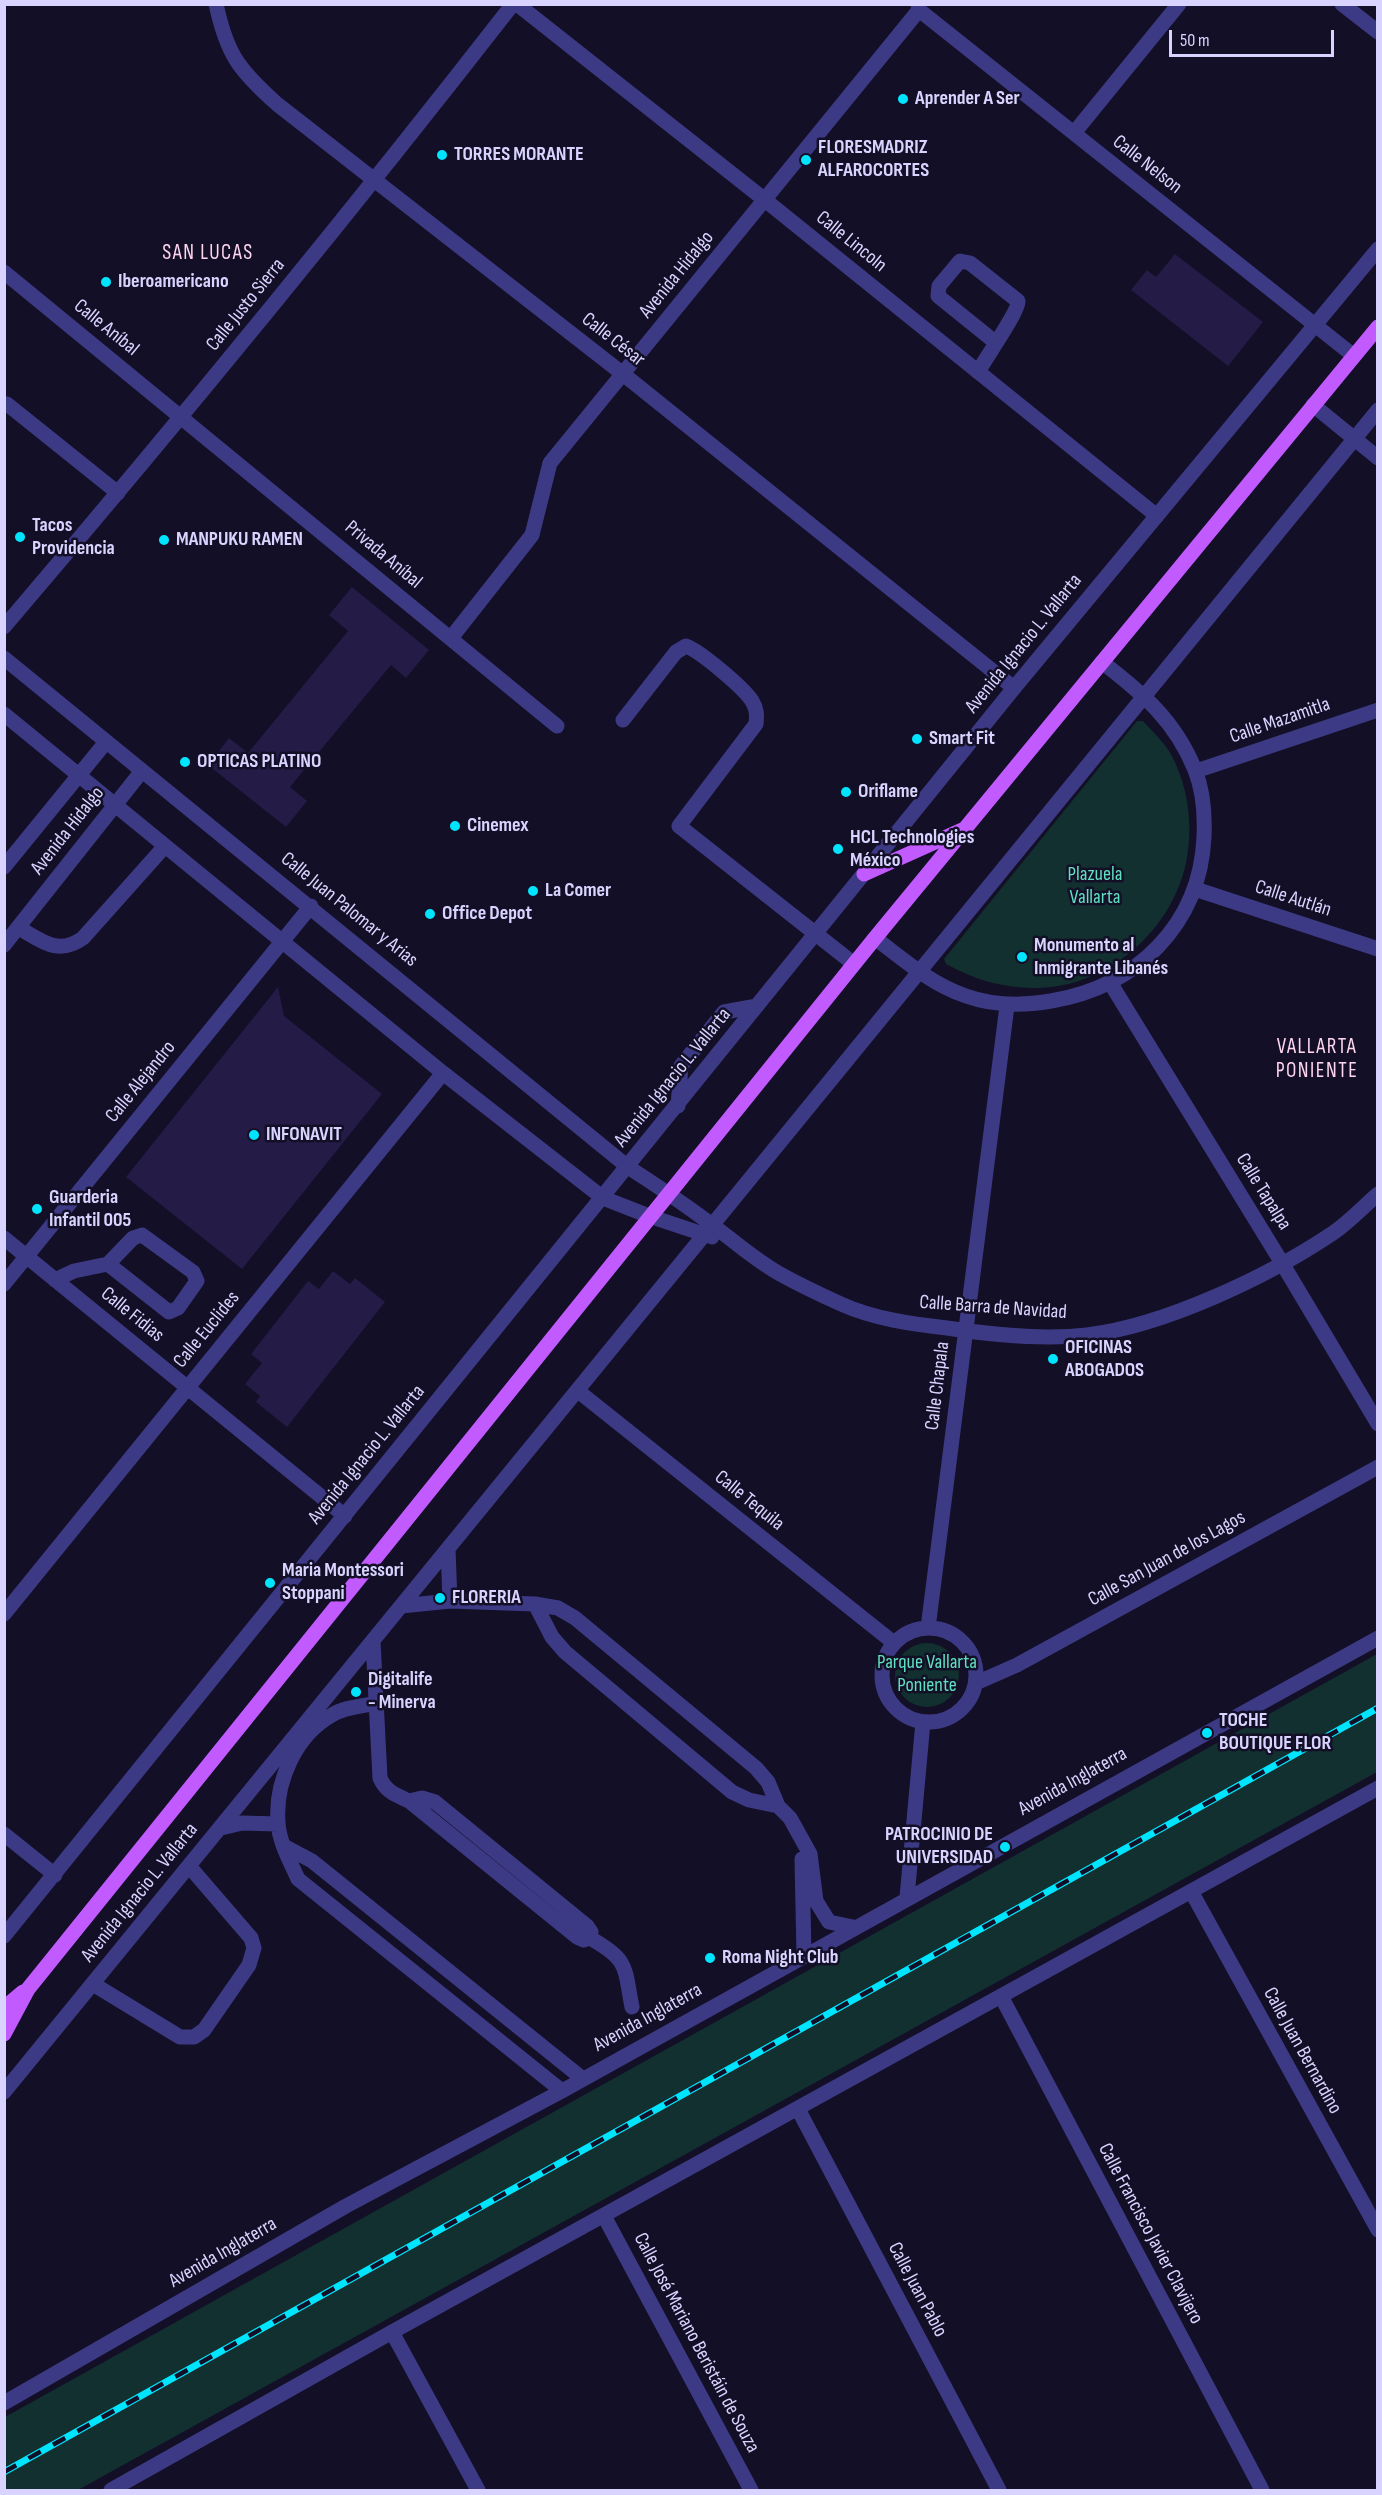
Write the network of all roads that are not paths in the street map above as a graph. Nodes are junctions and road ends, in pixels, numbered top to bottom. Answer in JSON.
{"nodes":[{"id":1,"x":216,"y":4,"type":"edge"},
{"id":2,"x":515,"y":4,"type":"edge"},
{"id":3,"x":1179,"y":4,"type":"edge"},
{"id":4,"x":1342,"y":4,"type":"edge"},
{"id":5,"x":919,"y":7,"type":"edge"},
{"id":6,"x":1377,"y":32,"type":"edge"},
{"id":7,"x":1074,"y":133,"type":"junction"},
{"id":8,"x":376,"y":180,"type":"junction"},
{"id":9,"x":765,"y":200,"type":"junction"},
{"id":10,"x":1377,"y":249,"type":"edge"},
{"id":11,"x":4,"y":272,"type":"edge"},
{"id":12,"x":1316,"y":326,"type":"junction"},
{"id":13,"x":1377,"y":327,"type":"edge"},
{"id":14,"x":995,"y":342,"type":"junction"},
{"id":15,"x":1354,"y":356,"type":"junction"},
{"id":16,"x":978,"y":372,"type":"junction"},
{"id":17,"x":623,"y":374,"type":"junction"},
{"id":18,"x":7,"y":404,"type":"dead end"},
{"id":19,"x":1313,"y":405,"type":"junction"},
{"id":20,"x":1377,"y":410,"type":"edge"},
{"id":21,"x":182,"y":416,"type":"junction"},
{"id":22,"x":1354,"y":438,"type":"junction"},
{"id":23,"x":1377,"y":458,"type":"edge"},
{"id":24,"x":118,"y":493,"type":"junction"},
{"id":25,"x":1156,"y":516,"type":"junction"},
{"id":26,"x":4,"y":627,"type":"edge"},
{"id":27,"x":451,"y":638,"type":"junction"},
{"id":28,"x":4,"y":658,"type":"edge"},
{"id":29,"x":1101,"y":662,"type":"junction"},
{"id":30,"x":1014,"y":688,"type":"junction"},
{"id":31,"x":1145,"y":695,"type":"junction"},
{"id":32,"x":1377,"y":710,"type":"edge"},
{"id":33,"x":4,"y":714,"type":"edge"},
{"id":34,"x":623,"y":720,"type":"dead end"},
{"id":35,"x":557,"y":726,"type":"dead end"},
{"id":36,"x":106,"y":742,"type":"junction"},
{"id":37,"x":142,"y":771,"type":"junction"},
{"id":38,"x":1196,"y":771,"type":"junction"},
{"id":39,"x":79,"y":775,"type":"junction"},
{"id":40,"x":115,"y":804,"type":"junction"},
{"id":41,"x":965,"y":828,"type":"junction"},
{"id":42,"x":165,"y":846,"type":"junction"},
{"id":43,"x":4,"y":867,"type":"edge"},
{"id":44,"x":864,"y":873,"type":"junction"},
{"id":45,"x":1195,"y":889,"type":"junction"},
{"id":46,"x":311,"y":906,"type":"junction"},
{"id":47,"x":19,"y":928,"type":"junction"},
{"id":48,"x":815,"y":934,"type":"junction"},
{"id":49,"x":875,"y":938,"type":"junction"},
{"id":50,"x":282,"y":942,"type":"junction"},
{"id":51,"x":4,"y":945,"type":"edge"},
{"id":52,"x":1377,"y":949,"type":"edge"},
{"id":53,"x":854,"y":964,"type":"junction"},
{"id":54,"x":919,"y":972,"type":"junction"},
{"id":55,"x":1111,"y":984,"type":"junction"},
{"id":56,"x":757,"y":1006,"type":"junction"},
{"id":57,"x":1007,"y":1006,"type":"junction"},
{"id":58,"x":443,"y":1073,"type":"junction"},
{"id":59,"x":678,"y":1106,"type":"junction"},
{"id":60,"x":628,"y":1167,"type":"junction"},
{"id":61,"x":668,"y":1193,"type":"junction"},
{"id":62,"x":1377,"y":1194,"type":"edge"},
{"id":63,"x":603,"y":1198,"type":"junction"},
{"id":64,"x":649,"y":1216,"type":"junction"},
{"id":65,"x":708,"y":1230,"type":"junction"},
{"id":66,"x":4,"y":1238,"type":"edge"},
{"id":67,"x":27,"y":1257,"type":"junction"},
{"id":68,"x":1282,"y":1263,"type":"junction"},
{"id":69,"x":108,"y":1264,"type":"junction"},
{"id":70,"x":55,"y":1280,"type":"junction"},
{"id":71,"x":4,"y":1284,"type":"edge"},
{"id":72,"x":967,"y":1331,"type":"junction"},
{"id":73,"x":188,"y":1388,"type":"junction"},
{"id":74,"x":578,"y":1390,"type":"junction"},
{"id":75,"x":1377,"y":1424,"type":"edge"},
{"id":76,"x":1377,"y":1467,"type":"edge"},
{"id":77,"x":345,"y":1516,"type":"junction"},
{"id":78,"x":448,"y":1549,"type":"junction"},
{"id":79,"x":450,"y":1601,"type":"junction"},
{"id":80,"x":535,"y":1604,"type":"junction"},
{"id":81,"x":401,"y":1606,"type":"junction"},
{"id":82,"x":4,"y":1614,"type":"edge"},
{"id":83,"x":928,"y":1628,"type":"junction"},
{"id":84,"x":1377,"y":1638,"type":"edge"},
{"id":85,"x":374,"y":1641,"type":"junction"},
{"id":86,"x":894,"y":1643,"type":"junction"},
{"id":87,"x":976,"y":1683,"type":"junction"},
{"id":88,"x":376,"y":1703,"type":"junction"},
{"id":89,"x":923,"y":1722,"type":"junction"},
{"id":90,"x":1377,"y":1788,"type":"edge"},
{"id":91,"x":778,"y":1806,"type":"junction"},
{"id":92,"x":278,"y":1824,"type":"junction"},
{"id":93,"x":221,"y":1828,"type":"junction"},
{"id":94,"x":799,"y":1833,"type":"junction"},
{"id":95,"x":4,"y":1834,"type":"edge"},
{"id":96,"x":284,"y":1846,"type":"junction"},
{"id":97,"x":189,"y":1866,"type":"junction"},
{"id":98,"x":55,"y":1875,"type":"junction"},
{"id":99,"x":1191,"y":1891,"type":"junction"},
{"id":100,"x":907,"y":1897,"type":"junction"},
{"id":101,"x":854,"y":1927,"type":"junction"},
{"id":102,"x":4,"y":1936,"type":"edge"},
{"id":103,"x":804,"y":1955,"type":"junction"},
{"id":104,"x":93,"y":1984,"type":"junction"},
{"id":105,"x":28,"y":1989,"type":"junction"},
{"id":106,"x":1001,"y":1996,"type":"junction"},
{"id":107,"x":4,"y":2007,"type":"edge"},
{"id":108,"x":632,"y":2007,"type":"dead end"},
{"id":109,"x":4,"y":2034,"type":"edge"},
{"id":110,"x":583,"y":2079,"type":"junction"},
{"id":111,"x":562,"y":2091,"type":"junction"},
{"id":112,"x":4,"y":2092,"type":"edge"},
{"id":113,"x":798,"y":2109,"type":"junction"},
{"id":114,"x":604,"y":2216,"type":"junction"},
{"id":115,"x":1377,"y":2230,"type":"edge"},
{"id":116,"x":392,"y":2332,"type":"junction"},
{"id":117,"x":29,"y":2390,"type":"junction"},
{"id":118,"x":4,"y":2403,"type":"edge"},
{"id":119,"x":4,"y":2412,"type":"edge"},
{"id":120,"x":111,"y":2490,"type":"edge"},
{"id":121,"x":478,"y":2490,"type":"edge"},
{"id":122,"x":751,"y":2490,"type":"edge"},
{"id":123,"x":999,"y":2490,"type":"edge"},
{"id":124,"x":1262,"y":2490,"type":"edge"}],
"edges":[{"from":1,"to":8,"type":"street","name":"Calle César"},
{"from":2,"to":8,"type":"street","name":"Calle Justo Sierra"},
{"from":2,"to":9,"type":"street","name":"Calle Lincoln"},
{"from":3,"to":7,"type":"street"},
{"from":4,"to":6,"type":"street"},
{"from":5,"to":7,"type":"street","name":"Calle Nelson"},
{"from":5,"to":9,"type":"street","name":"Avenida Hidalgo"},
{"from":7,"to":12,"type":"street","name":"Calle Nelson"},
{"from":8,"to":17,"type":"street","name":"Calle César"},
{"from":8,"to":21,"type":"street","name":"Calle Justo Sierra"},
{"from":9,"to":16,"type":"street","name":"Calle Lincoln"},
{"from":9,"to":17,"type":"street","name":"Avenida Hidalgo"},
{"from":10,"to":12,"type":"street","name":"Avenida Ignacio L. Vallarta"},
{"from":11,"to":21,"type":"street","name":"Calle Aníbal"},
{"from":12,"to":15,"type":"street","name":"Calle Nelson"},
{"from":12,"to":25,"type":"street","name":"Avenida Ignacio L. Vallarta"},
{"from":13,"to":15,"type":"main road","name":"Avenida Ignacio L. Vallarta"},
{"from":14,"to":14,"type":"street"},
{"from":14,"to":16,"type":"street"},
{"from":15,"to":19,"type":"main road","name":"Avenida Ignacio L. Vallarta"},
{"from":16,"to":25,"type":"street","name":"Calle Lincoln"},
{"from":17,"to":27,"type":"street","name":"Avenida Hidalgo"},
{"from":17,"to":30,"type":"street","name":"Calle César"},
{"from":18,"to":24,"type":"street"},
{"from":19,"to":22,"type":"street"},
{"from":19,"to":29,"type":"main road","name":"Avenida Ignacio L. Vallarta"},
{"from":20,"to":22,"type":"street","name":"Avenida Ignacio L. Vallarta"},
{"from":21,"to":24,"type":"street","name":"Calle Justo Sierra"},
{"from":21,"to":27,"type":"street","name":"Privada Aníbal"},
{"from":22,"to":23,"type":"street"},
{"from":22,"to":31,"type":"street","name":"Avenida Ignacio L. Vallarta"},
{"from":24,"to":26,"type":"street","name":"Calle Justo Sierra"},
{"from":25,"to":30,"type":"street","name":"Avenida Ignacio L. Vallarta"},
{"from":27,"to":35,"type":"street","name":"Privada Aníbal"},
{"from":28,"to":36,"type":"street","name":"Calle Juan Palomar y Arias"},
{"from":29,"to":31,"type":"street"},
{"from":29,"to":41,"type":"main road","name":"Avenida Ignacio L. Vallarta"},
{"from":30,"to":44,"type":"street","name":"Avenida Ignacio L. Vallarta"},
{"from":31,"to":38,"type":"street"},
{"from":31,"to":54,"type":"street","name":"Avenida Ignacio L. Vallarta"},
{"from":32,"to":38,"type":"street","name":"Calle Mazamitla"},
{"from":33,"to":39,"type":"street"},
{"from":34,"to":48,"type":"street"},
{"from":36,"to":37,"type":"street","name":"Calle Juan Palomar y Arias"},
{"from":36,"to":39,"type":"street","name":"Avenida Hidalgo"},
{"from":37,"to":40,"type":"street","name":"Avenida Hidalgo"},
{"from":37,"to":46,"type":"street","name":"Calle Juan Palomar y Arias"},
{"from":38,"to":45,"type":"street"},
{"from":39,"to":40,"type":"street"},
{"from":39,"to":43,"type":"street","name":"Avenida Hidalgo"},
{"from":40,"to":42,"type":"street"},
{"from":40,"to":47,"type":"street","name":"Avenida Hidalgo"},
{"from":41,"to":44,"type":"main road"},
{"from":41,"to":49,"type":"main road","name":"Avenida Ignacio L. Vallarta"},
{"from":42,"to":47,"type":"street"},
{"from":42,"to":50,"type":"street"},
{"from":44,"to":48,"type":"street","name":"Avenida Ignacio L. Vallarta"},
{"from":45,"to":52,"type":"street","name":"Calle Autlán"},
{"from":45,"to":55,"type":"street"},
{"from":46,"to":50,"type":"street","name":"Calle Alejandro"},
{"from":46,"to":60,"type":"street","name":"Calle Juan Palomar y Arias"},
{"from":47,"to":51,"type":"street","name":"Avenida Hidalgo"},
{"from":48,"to":53,"type":"street"},
{"from":48,"to":56,"type":"street","name":"Avenida Ignacio L. Vallarta"},
{"from":49,"to":53,"type":"main road","name":"Avenida Ignacio L. Vallarta"},
{"from":49,"to":54,"type":"street"},
{"from":50,"to":58,"type":"street"},
{"from":50,"to":67,"type":"street","name":"Calle Alejandro"},
{"from":53,"to":61,"type":"main road","name":"Avenida Ignacio L. Vallarta"},
{"from":54,"to":57,"type":"street"},
{"from":54,"to":65,"type":"street","name":"Avenida Ignacio L. Vallarta"},
{"from":55,"to":57,"type":"street"},
{"from":55,"to":68,"type":"street","name":"Calle Tapalpa"},
{"from":56,"to":59,"type":"street","name":"Avenida Ignacio L. Vallarta"},
{"from":56,"to":59,"type":"street"},
{"from":57,"to":72,"type":"street","name":"Calle Chapala"},
{"from":58,"to":63,"type":"street"},
{"from":58,"to":73,"type":"street","name":"Calle Euclides"},
{"from":59,"to":60,"type":"street","name":"Avenida Ignacio L. Vallarta"},
{"from":60,"to":61,"type":"street","name":"Calle Juan Palomar y Arias"},
{"from":60,"to":63,"type":"street","name":"Avenida Ignacio L. Vallarta"},
{"from":61,"to":64,"type":"main road","name":"Avenida Ignacio L. Vallarta"},
{"from":61,"to":65,"type":"street","name":"Calle Juan Palomar y Arias"},
{"from":62,"to":68,"type":"street","name":"Calle Barra de Navidad"},
{"from":63,"to":64,"type":"street"},
{"from":63,"to":77,"type":"street","name":"Avenida Ignacio L. Vallarta"},
{"from":64,"to":65,"type":"street","name":"Calle Barra de Navidad"},
{"from":64,"to":105,"type":"main road","name":"Avenida Ignacio L. Vallarta"},
{"from":65,"to":72,"type":"street","name":"Calle Barra de Navidad"},
{"from":65,"to":74,"type":"street","name":"Avenida Ignacio L. Vallarta"},
{"from":66,"to":67,"type":"street","name":"Calle Fidias"},
{"from":67,"to":70,"type":"street","name":"Calle Fidias"},
{"from":67,"to":71,"type":"street","name":"Calle Alejandro"},
{"from":68,"to":72,"type":"street","name":"Calle Barra de Navidad"},
{"from":68,"to":75,"type":"street","name":"Calle Tapalpa"},
{"from":69,"to":69,"type":"street"},
{"from":69,"to":70,"type":"street"},
{"from":70,"to":73,"type":"street","name":"Calle Fidias"},
{"from":72,"to":83,"type":"street","name":"Calle Chapala"},
{"from":73,"to":77,"type":"street","name":"Calle Fidias"},
{"from":73,"to":82,"type":"street","name":"Calle Euclides"},
{"from":74,"to":78,"type":"street","name":"Avenida Ignacio L. Vallarta"},
{"from":74,"to":86,"type":"street","name":"Calle Tequila"},
{"from":76,"to":87,"type":"street","name":"Calle San Juan de los Lagos"},
{"from":77,"to":98,"type":"street","name":"Avenida Ignacio L. Vallarta"},
{"from":78,"to":79,"type":"street"},
{"from":78,"to":81,"type":"street","name":"Avenida Ignacio L. Vallarta"},
{"from":79,"to":80,"type":"street"},
{"from":79,"to":81,"type":"street"},
{"from":80,"to":91,"type":"street"},
{"from":80,"to":91,"type":"street"},
{"from":81,"to":85,"type":"street","name":"Avenida Ignacio L. Vallarta"},
{"from":83,"to":86,"type":"street"},
{"from":83,"to":87,"type":"street"},
{"from":84,"to":100,"type":"street","name":"Avenida Inglaterra"},
{"from":85,"to":88,"type":"street"},
{"from":85,"to":93,"type":"street","name":"Avenida Ignacio L. Vallarta"},
{"from":86,"to":89,"type":"street"},
{"from":87,"to":89,"type":"street"},
{"from":88,"to":92,"type":"street"},
{"from":88,"to":108,"type":"street"},
{"from":89,"to":100,"type":"street"},
{"from":90,"to":99,"type":"street"},
{"from":91,"to":94,"type":"street"},
{"from":92,"to":93,"type":"street"},
{"from":92,"to":96,"type":"street"},
{"from":93,"to":97,"type":"street","name":"Avenida Ignacio L. Vallarta"},
{"from":94,"to":101,"type":"street"},
{"from":94,"to":103,"type":"street"},
{"from":95,"to":98,"type":"street"},
{"from":96,"to":110,"type":"street"},
{"from":96,"to":111,"type":"street"},
{"from":97,"to":104,"type":"street","name":"Avenida Ignacio L. Vallarta"},
{"from":97,"to":104,"type":"street"},
{"from":98,"to":102,"type":"street","name":"Avenida Ignacio L. Vallarta"},
{"from":99,"to":106,"type":"street"},
{"from":99,"to":115,"type":"street","name":"Calle Juan Bernardino"},
{"from":100,"to":101,"type":"street","name":"Avenida Inglaterra"},
{"from":101,"to":103,"type":"street","name":"Avenida Inglaterra"},
{"from":103,"to":110,"type":"street","name":"Avenida Inglaterra"},
{"from":104,"to":112,"type":"street","name":"Avenida Ignacio L. Vallarta"},
{"from":105,"to":107,"type":"main road","name":"Avenida Ignacio L. Vallarta"},
{"from":105,"to":109,"type":"main road","name":"Avenida Ignacio L. Vallarta"},
{"from":106,"to":113,"type":"street"},
{"from":106,"to":124,"type":"street","name":"Calle Francisco Javier Clavijero"},
{"from":110,"to":111,"type":"street","name":"Avenida Inglaterra"},
{"from":111,"to":117,"type":"street","name":"Avenida Inglaterra"},
{"from":113,"to":114,"type":"street"},
{"from":113,"to":123,"type":"street","name":"Calle Juan Pablo"},
{"from":114,"to":116,"type":"street"},
{"from":114,"to":122,"type":"street","name":"Calle José Mariano Beristáin de Souza"},
{"from":116,"to":120,"type":"street"},
{"from":116,"to":121,"type":"street"},
{"from":117,"to":118,"type":"street","name":"Avenida Inglaterra"},
{"from":117,"to":119,"type":"street"}]}
